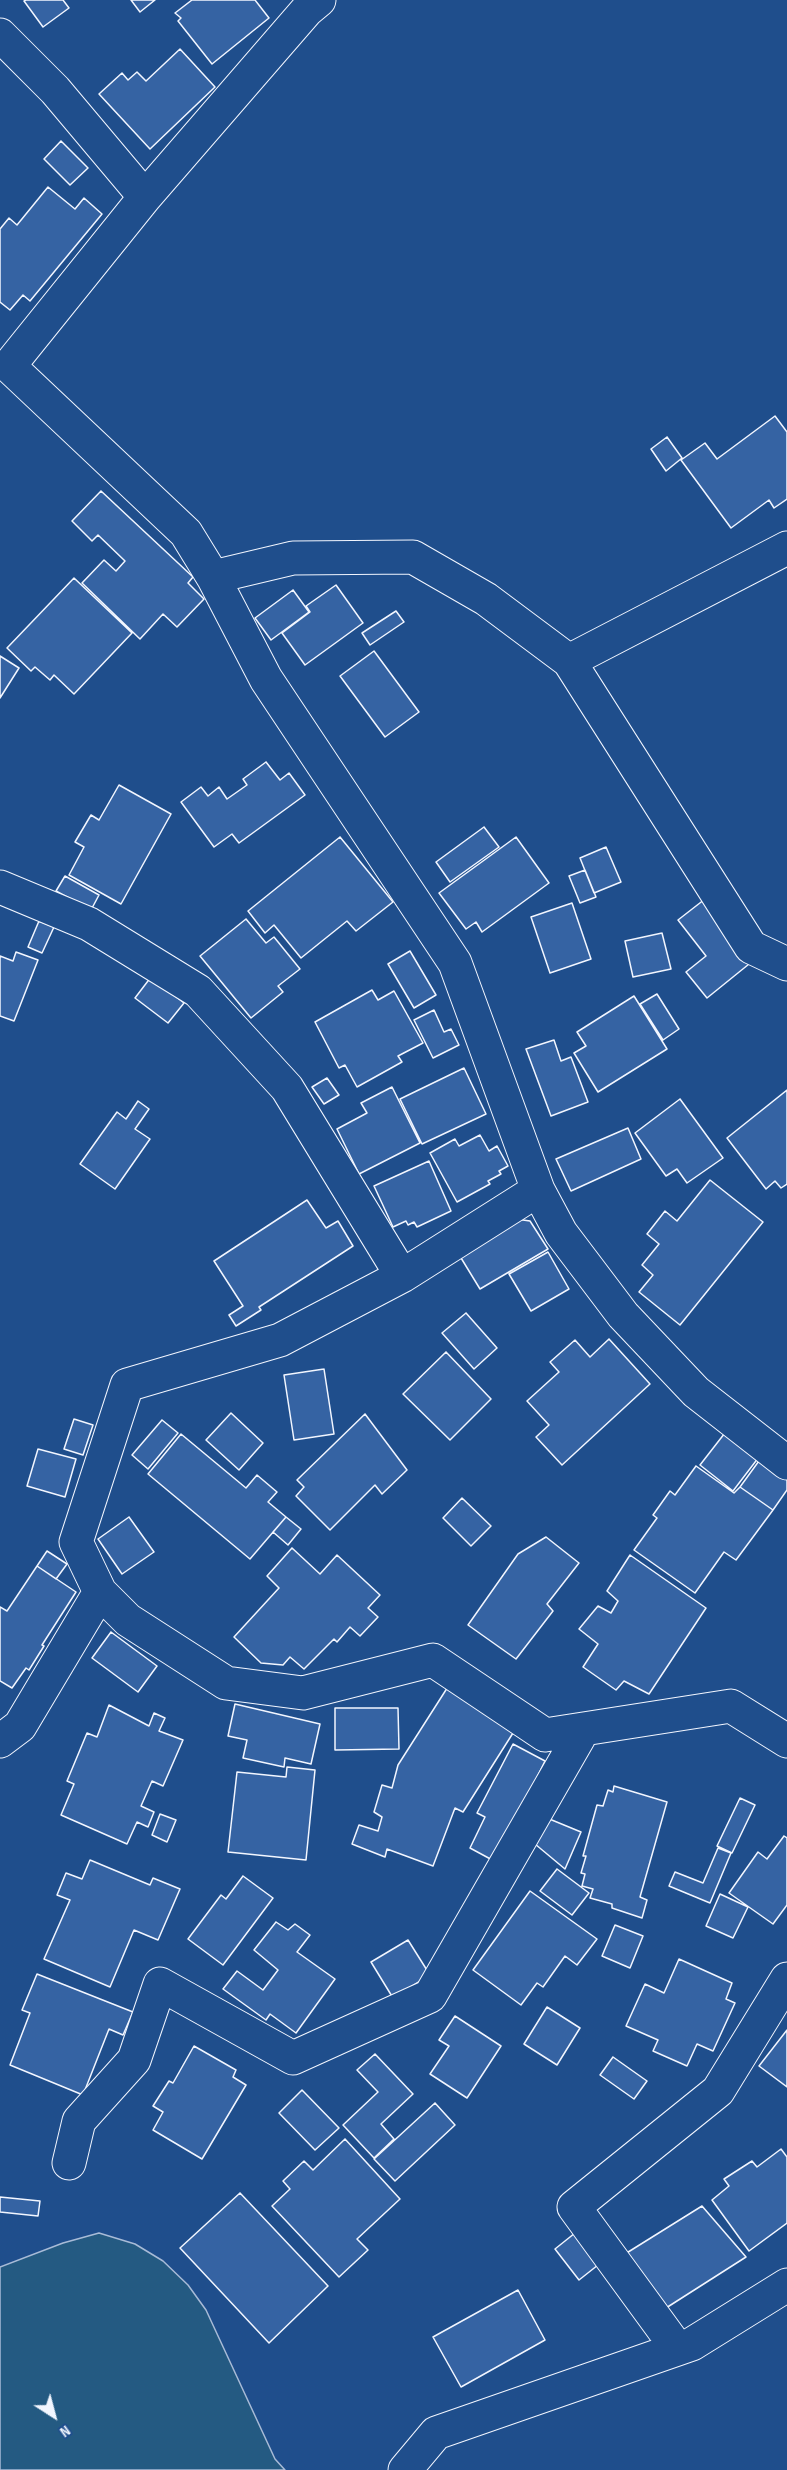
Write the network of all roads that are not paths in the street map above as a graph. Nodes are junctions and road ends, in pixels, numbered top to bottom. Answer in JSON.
{"nodes":[{"id":1,"x":319,"y":0,"type":"edge"},
{"id":2,"x":0,"y":35,"type":"edge"},
{"id":3,"x":144,"y":197,"type":"junction"},
{"id":4,"x":5,"y":361,"type":"edge"},
{"id":5,"x":787,"y":548,"type":"edge"},
{"id":6,"x":213,"y":578,"type":"junction"},
{"id":7,"x":569,"y":661,"type":"junction"},
{"id":8,"x":0,"y":887,"type":"edge"},
{"id":9,"x":787,"y":964,"type":"edge"},
{"id":10,"x":538,"y":1190,"type":"junction"},
{"id":11,"x":402,"y":1276,"type":"junction"},
{"id":12,"x":787,"y":1463,"type":"edge"},
{"id":13,"x":100,"y":1592,"type":"junction"},
{"id":14,"x":583,"y":1730,"type":"junction"},
{"id":15,"x":0,"y":1741,"type":"edge"},
{"id":16,"x":787,"y":1741,"type":"edge"},
{"id":17,"x":787,"y":1979,"type":"edge"},
{"id":18,"x":69,"y":2163,"type":"dead end"},
{"id":19,"x":787,"y":2285,"type":"edge"},
{"id":20,"x":677,"y":2348,"type":"junction"},
{"id":21,"x":405,"y":2470,"type":"edge"}],
"edges":[{"from":1,"to":3,"type":"street"},
{"from":2,"to":3,"type":"street"},
{"from":3,"to":4,"type":"street"},
{"from":4,"to":6,"type":"street"},
{"from":5,"to":7,"type":"street"},
{"from":6,"to":7,"type":"street"},
{"from":6,"to":10,"type":"street"},
{"from":7,"to":9,"type":"street"},
{"from":8,"to":11,"type":"street"},
{"from":10,"to":11,"type":"street"},
{"from":10,"to":12,"type":"street"},
{"from":11,"to":13,"type":"street"},
{"from":13,"to":14,"type":"street"},
{"from":13,"to":15,"type":"street"},
{"from":14,"to":16,"type":"street"},
{"from":14,"to":18,"type":"street"},
{"from":17,"to":20,"type":"street"},
{"from":19,"to":20,"type":"street"},
{"from":20,"to":21,"type":"street"}]}
